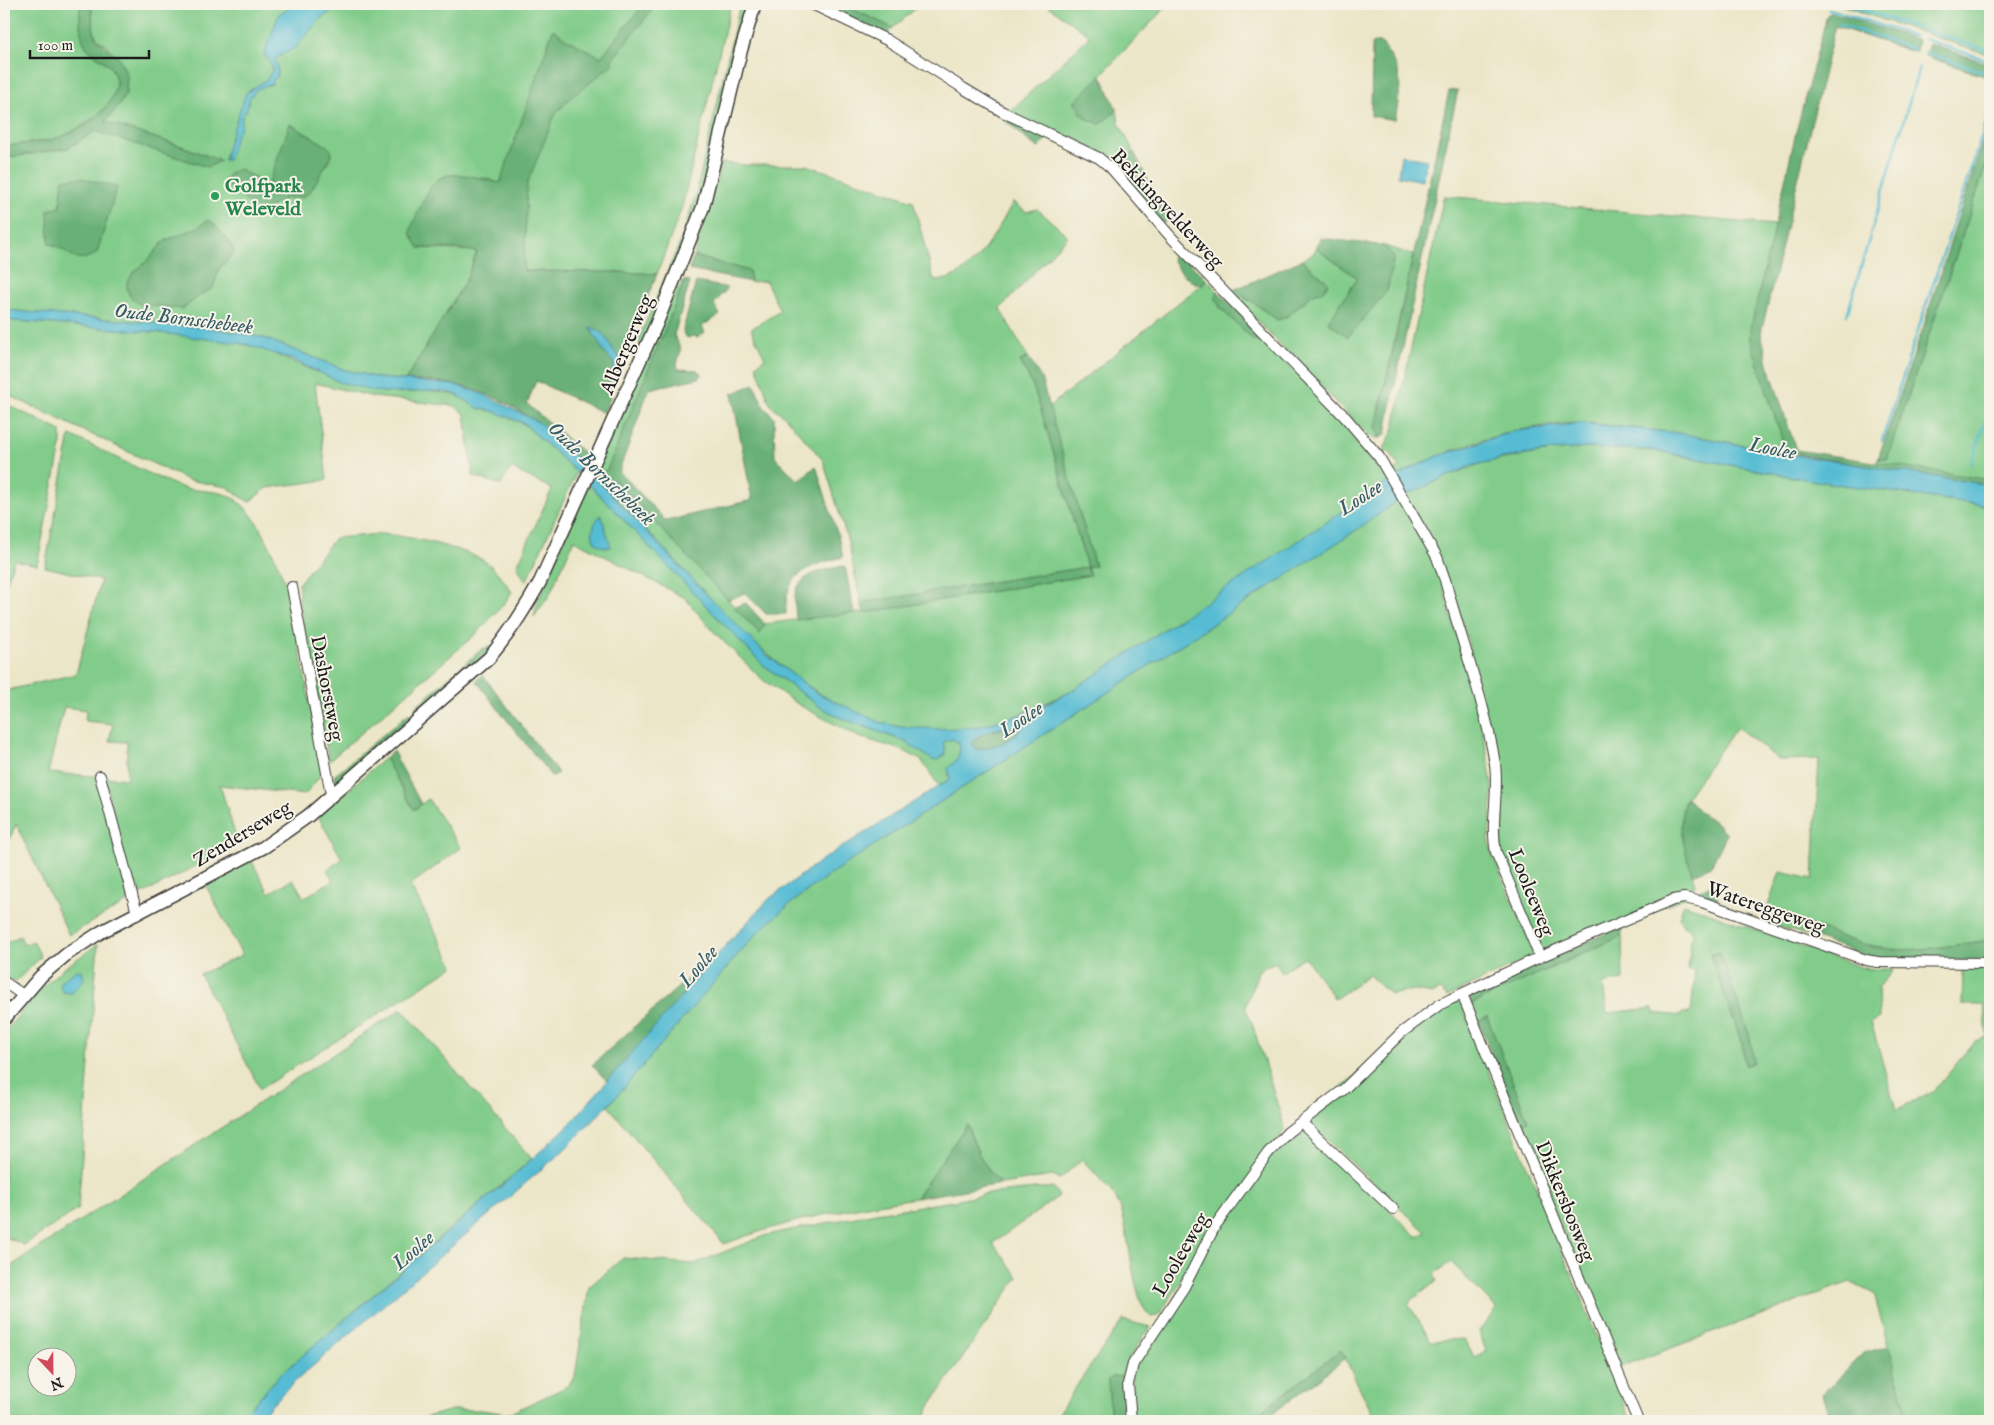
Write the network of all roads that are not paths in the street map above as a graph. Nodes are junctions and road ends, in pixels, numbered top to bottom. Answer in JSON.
{"nodes":[{"id":1,"x":748,"y":4,"type":"edge"},
{"id":2,"x":755,"y":4,"type":"edge"},
{"id":3,"x":812,"y":4,"type":"edge"},
{"id":4,"x":741,"y":50,"type":"junction"},
{"id":5,"x":1406,"y":502,"type":"joint"},
{"id":6,"x":292,"y":587,"type":"dead end"},
{"id":7,"x":506,"y":637,"type":"joint"},
{"id":8,"x":100,"y":776,"type":"dead end"},
{"id":9,"x":331,"y":794,"type":"junction"},
{"id":10,"x":137,"y":913,"type":"junction"},
{"id":11,"x":1540,"y":957,"type":"junction"},
{"id":12,"x":1990,"y":963,"type":"edge"},
{"id":13,"x":4,"y":982,"type":"edge"},
{"id":14,"x":1462,"y":994,"type":"junction"},
{"id":15,"x":23,"y":995,"type":"junction"},
{"id":16,"x":4,"y":1019,"type":"edge"},
{"id":17,"x":1302,"y":1122,"type":"junction"},
{"id":18,"x":1393,"y":1209,"type":"dead end"},
{"id":19,"x":1131,"y":1421,"type":"edge"},
{"id":20,"x":1638,"y":1421,"type":"edge"}],
"edges":[{"from":1,"to":4,"type":"main road","name":"Albergerweg"},
{"from":2,"to":4,"type":"main road","name":"Albergerweg"},
{"from":3,"to":5,"type":"street","name":"Bekkingvelderweg"},
{"from":4,"to":7,"type":"main road","name":"Albergerweg"},
{"from":5,"to":11,"type":"street","name":"Looleeweg"},
{"from":6,"to":9,"type":"street","name":"Dashorstweg"},
{"from":7,"to":9,"type":"main road","name":"Zenderseweg"},
{"from":8,"to":10,"type":"street"},
{"from":9,"to":10,"type":"main road","name":"Zenderseweg"},
{"from":10,"to":15,"type":"main road","name":"Zenderseweg"},
{"from":11,"to":12,"type":"street","name":"Watereggeweg"},
{"from":11,"to":14,"type":"street","name":"Looleeweg"},
{"from":13,"to":15,"type":"street"},
{"from":14,"to":17,"type":"street","name":"Looleeweg"},
{"from":14,"to":20,"type":"street","name":"Dikkersbosweg"},
{"from":15,"to":16,"type":"main road","name":"Zenderseweg"},
{"from":17,"to":18,"type":"street"},
{"from":17,"to":19,"type":"street","name":"Looleeweg"}]}
